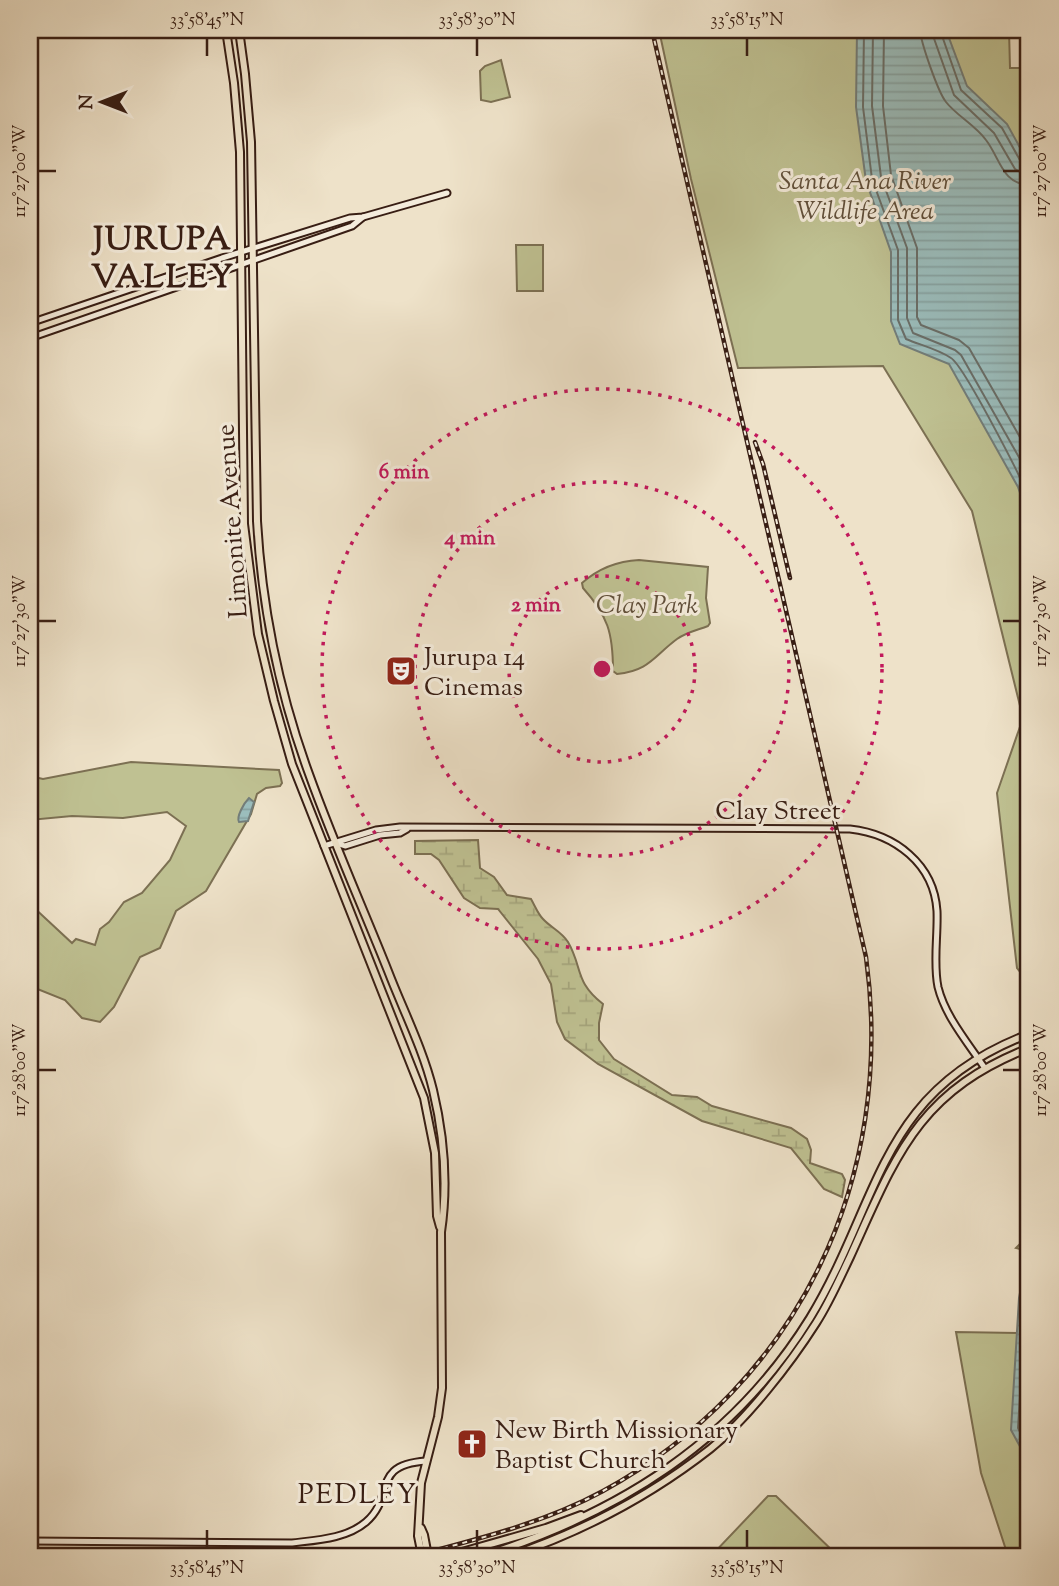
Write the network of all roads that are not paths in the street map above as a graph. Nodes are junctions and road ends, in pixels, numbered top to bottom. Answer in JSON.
{"nodes":[{"id":1,"x":226,"y":30,"type":"edge"},
{"id":2,"x":239,"y":30,"type":"edge"},
{"id":3,"x":447,"y":193,"type":"dead end"},
{"id":4,"x":363,"y":217,"type":"junction"},
{"id":5,"x":253,"y":249,"type":"junction"},
{"id":6,"x":242,"y":252,"type":"junction"},
{"id":7,"x":253,"y":260,"type":"junction"},
{"id":8,"x":242,"y":264,"type":"junction"},
{"id":9,"x":30,"y":323,"type":"edge"},
{"id":10,"x":30,"y":338,"type":"edge"},
{"id":11,"x":337,"y":843,"type":"junction"},
{"id":12,"x":324,"y":846,"type":"junction"},
{"id":13,"x":348,"y":903,"type":"junction"},
{"id":14,"x":382,"y":956,"type":"junction"},
{"id":15,"x":1029,"y":1034,"type":"edge"},
{"id":16,"x":1029,"y":1048,"type":"edge"},
{"id":17,"x":978,"y":1058,"type":"junction"},
{"id":18,"x":984,"y":1067,"type":"junction"},
{"id":19,"x":441,"y":1232,"type":"junction"},
{"id":20,"x":710,"y":1436,"type":"junction"},
{"id":21,"x":711,"y":1448,"type":"junction"},
{"id":22,"x":426,"y":1461,"type":"junction"},
{"id":23,"x":593,"y":1513,"type":"junction"},
{"id":24,"x":420,"y":1526,"type":"junction"},
{"id":25,"x":30,"y":1542,"type":"edge"},
{"id":26,"x":422,"y":1556,"type":"edge"},
{"id":27,"x":428,"y":1556,"type":"edge"},
{"id":28,"x":448,"y":1556,"type":"edge"},
{"id":29,"x":483,"y":1556,"type":"edge"},
{"id":30,"x":510,"y":1556,"type":"edge"}],
"edges":[{"from":1,"to":6,"type":"main road","name":"Limonite Avenue"},
{"from":2,"to":5,"type":"main road","name":"Limonite Avenue"},
{"from":3,"to":4,"type":"main road"},
{"from":4,"to":5,"type":"main road"},
{"from":4,"to":7,"type":"main road"},
{"from":5,"to":6,"type":"main road"},
{"from":5,"to":7,"type":"main road","name":"Limonite Avenue"},
{"from":6,"to":8,"type":"main road","name":"Limonite Avenue"},
{"from":6,"to":9,"type":"main road"},
{"from":7,"to":8,"type":"main road"},
{"from":7,"to":11,"type":"main road","name":"Limonite Avenue"},
{"from":8,"to":10,"type":"main road"},
{"from":8,"to":12,"type":"main road","name":"Limonite Avenue"},
{"from":11,"to":12,"type":"main road","name":"Clay Street"},
{"from":11,"to":14,"type":"main road","name":"Limonite Avenue"},
{"from":11,"to":17,"type":"main road","name":"Clay Street"},
{"from":12,"to":13,"type":"main road","name":"Limonite Avenue"},
{"from":13,"to":14,"type":"main road"},
{"from":13,"to":19,"type":"main road","name":"Limonite Avenue"},
{"from":14,"to":19,"type":"main road","name":"Limonite Avenue"},
{"from":15,"to":17,"type":"main road"},
{"from":16,"to":18,"type":"main road"},
{"from":17,"to":18,"type":"main road","name":"Clay Street"},
{"from":17,"to":20,"type":"main road"},
{"from":18,"to":21,"type":"main road"},
{"from":19,"to":22,"type":"main road","name":"Limonite Avenue"},
{"from":20,"to":21,"type":"main road"},
{"from":20,"to":23,"type":"main road"},
{"from":21,"to":30,"type":"main road"},
{"from":22,"to":24,"type":"main road","name":"Limonite Avenue"},
{"from":22,"to":25,"type":"main road"},
{"from":23,"to":28,"type":"main road"},
{"from":23,"to":29,"type":"main road"},
{"from":24,"to":26,"type":"main road","name":"Limonite Avenue"},
{"from":24,"to":27,"type":"main road","name":"Limonite Avenue"}]}
